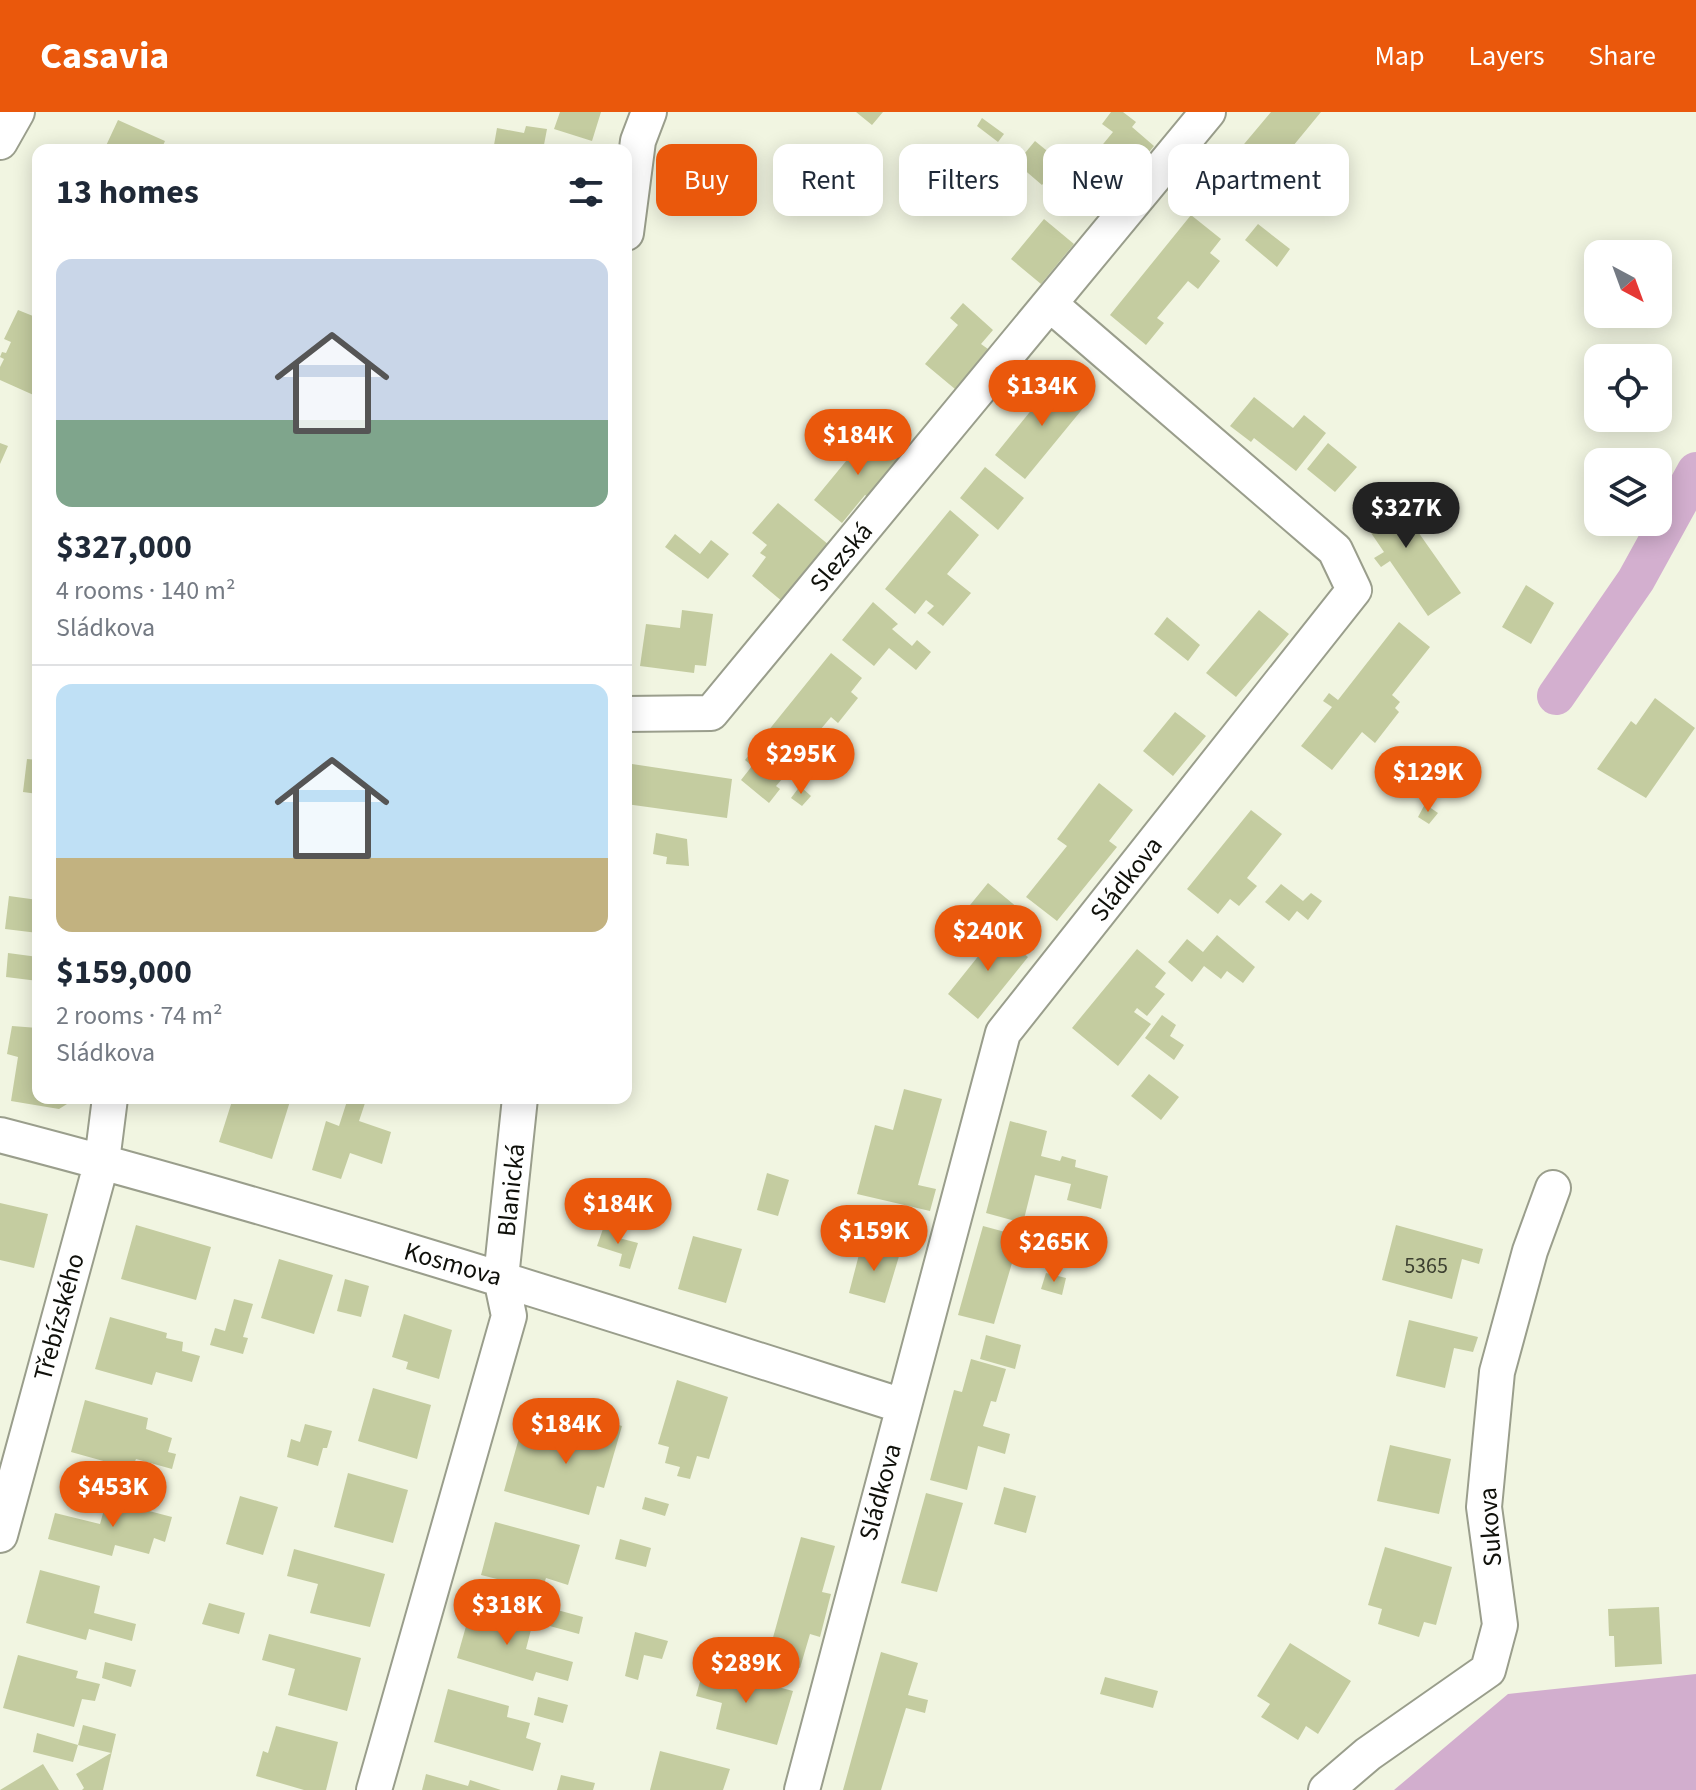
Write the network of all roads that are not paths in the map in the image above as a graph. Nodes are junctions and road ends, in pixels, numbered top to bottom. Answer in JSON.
{"nodes":[{"id":1,"x":17,"y":112,"type":"edge"},
{"id":2,"x":649,"y":112,"type":"edge"},
{"id":3,"x":1208,"y":112,"type":"edge"},
{"id":4,"x":0,"y":142,"type":"edge"},
{"id":5,"x":632,"y":187,"type":"edge"},
{"id":6,"x":1051,"y":305,"type":"junction"},
{"id":7,"x":632,"y":714,"type":"edge"},
{"id":8,"x":109,"y":1104,"type":"edge"},
{"id":9,"x":519,"y":1104,"type":"edge"},
{"id":10,"x":0,"y":1135,"type":"edge"},
{"id":11,"x":102,"y":1161,"type":"junction"},
{"id":12,"x":1553,"y":1188,"type":"dead end"},
{"id":13,"x":501,"y":1278,"type":"junction"},
{"id":14,"x":903,"y":1406,"type":"junction"},
{"id":15,"x":0,"y":1535,"type":"edge"},
{"id":16,"x":374,"y":1790,"type":"edge"},
{"id":17,"x":802,"y":1790,"type":"edge"},
{"id":18,"x":1326,"y":1790,"type":"edge"}],
"edges":[{"from":1,"to":4,"type":"street"},
{"from":2,"to":5,"type":"street"},
{"from":3,"to":6,"type":"street","name":"Slezská"},
{"from":6,"to":7,"type":"street","name":"Slezská"},
{"from":6,"to":14,"type":"street","name":"Sládkova"},
{"from":8,"to":11,"type":"street","name":"Třebízského"},
{"from":9,"to":13,"type":"street","name":"Blanická"},
{"from":10,"to":11,"type":"street","name":"Kosmova"},
{"from":11,"to":13,"type":"street","name":"Kosmova"},
{"from":11,"to":15,"type":"street","name":"Třebízského"},
{"from":12,"to":18,"type":"street","name":"Sukova"},
{"from":13,"to":14,"type":"street","name":"Kosmova"},
{"from":13,"to":16,"type":"street","name":"Blanická"},
{"from":14,"to":17,"type":"street","name":"Sládkova"}]}
